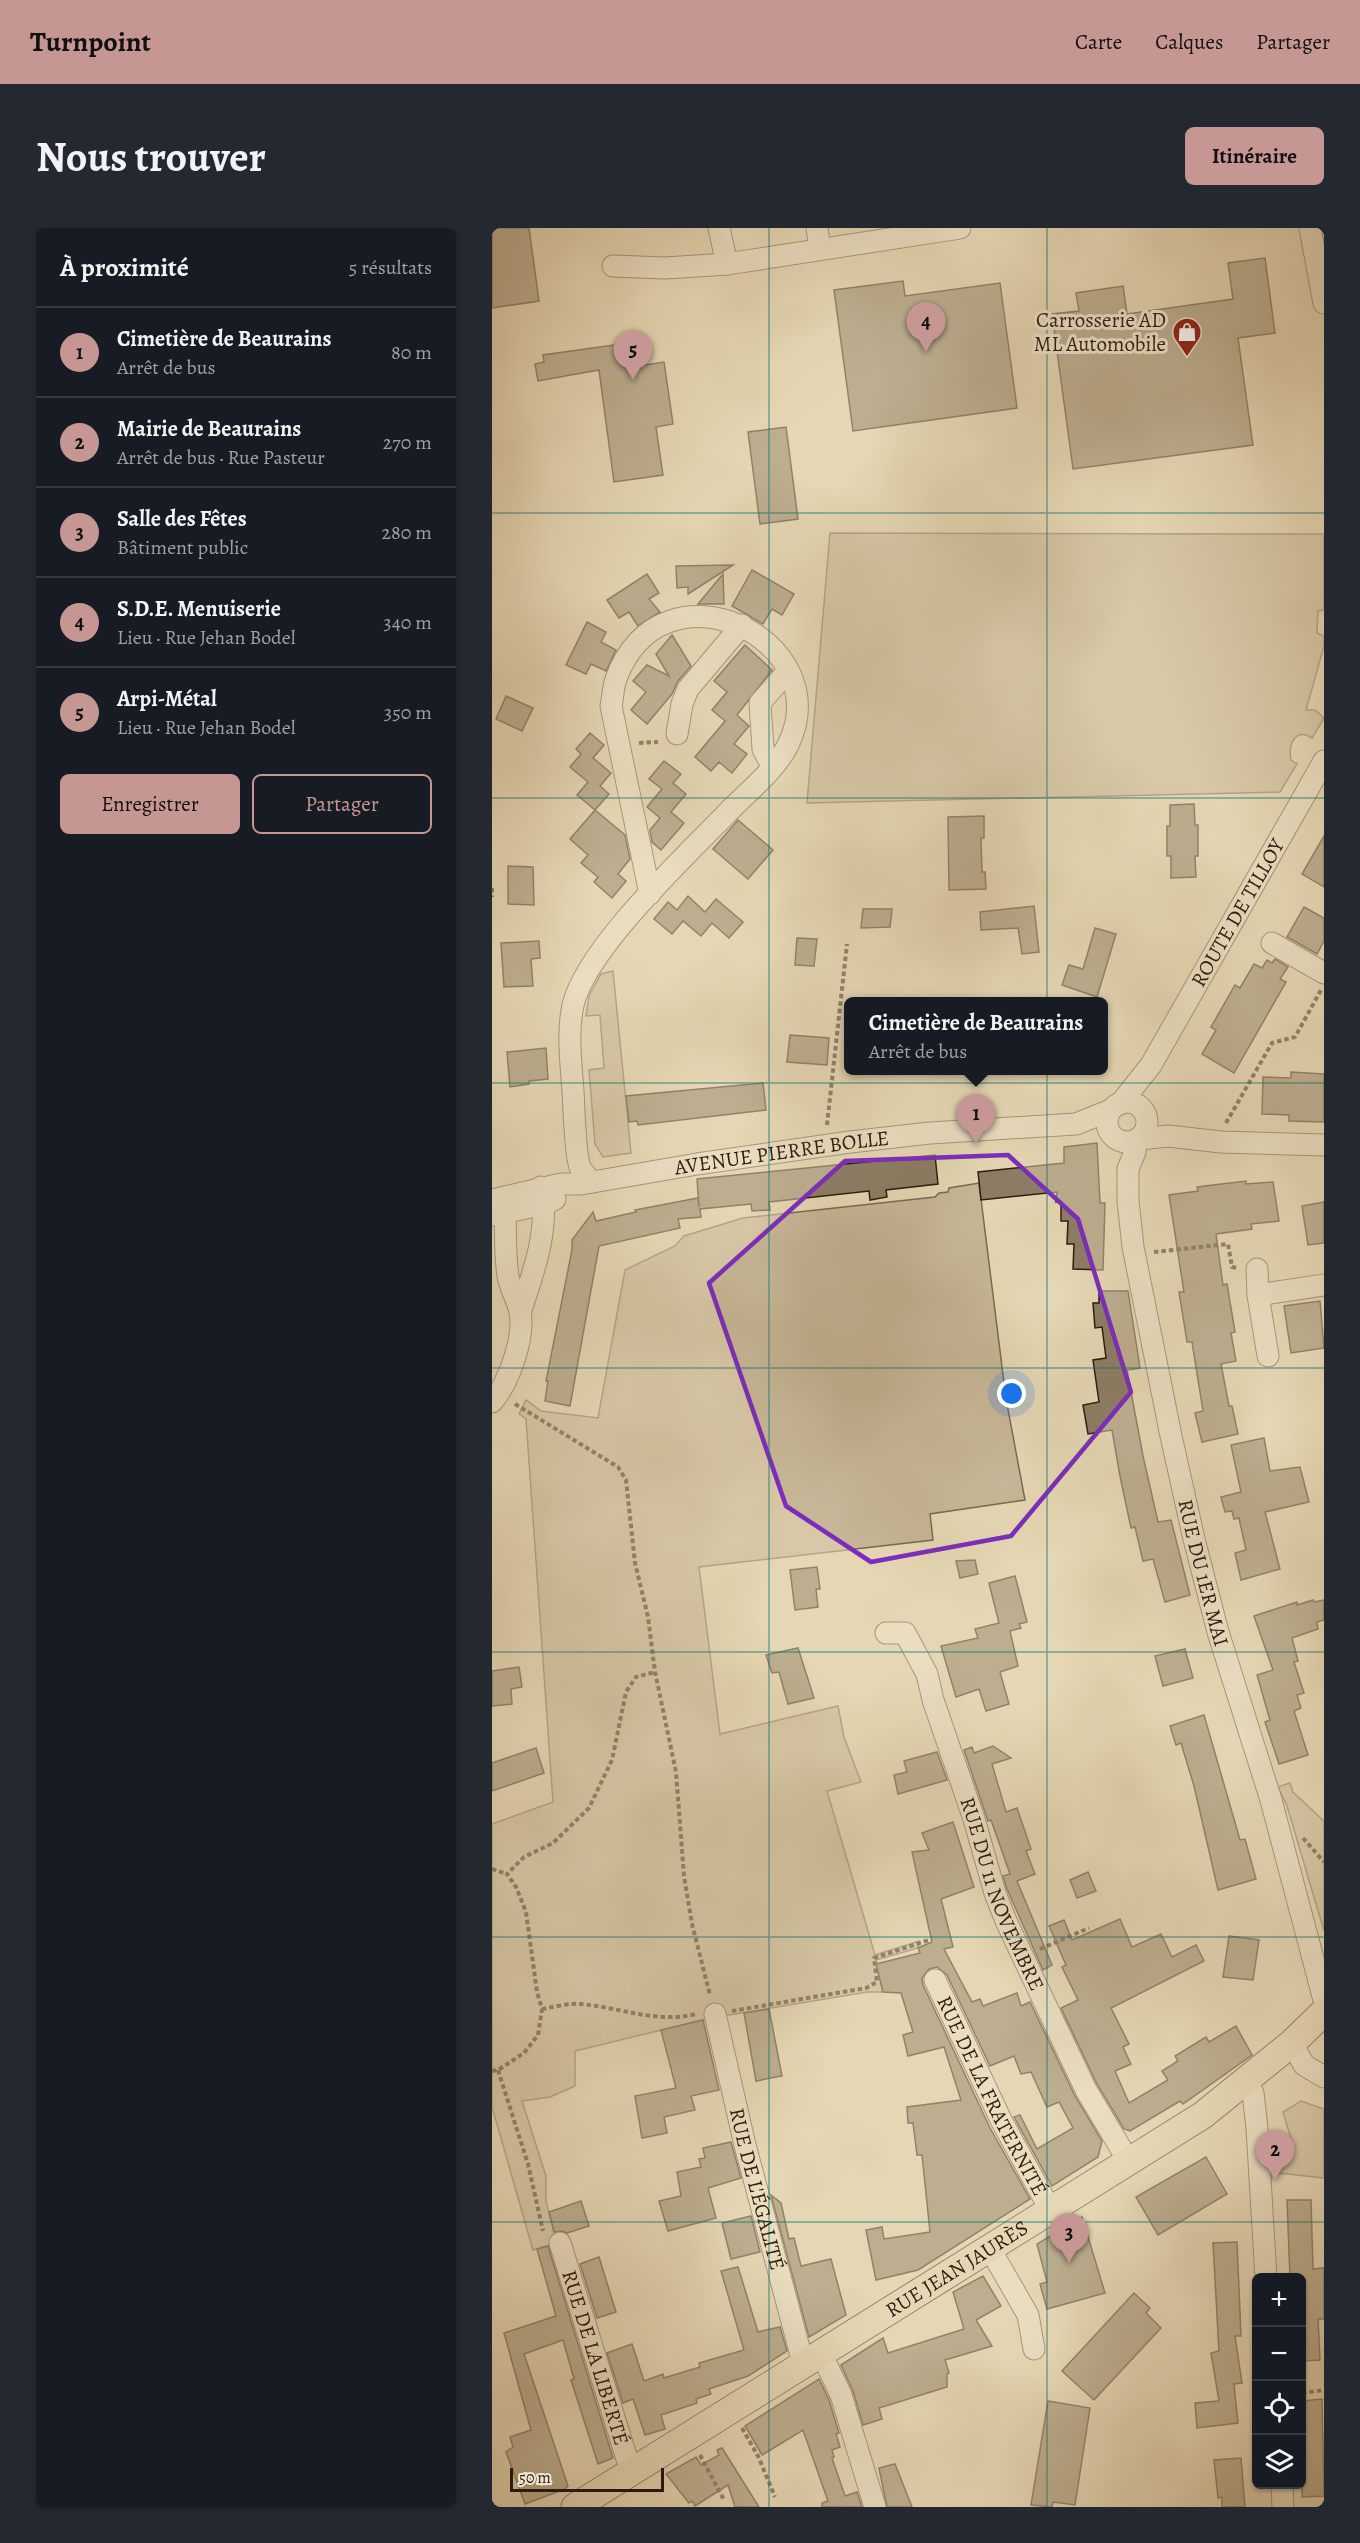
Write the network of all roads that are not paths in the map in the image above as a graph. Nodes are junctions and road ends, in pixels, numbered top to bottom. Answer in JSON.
{"nodes":[{"id":1,"x":719,"y":228,"type":"edge"},
{"id":2,"x":817,"y":228,"type":"edge"},
{"id":3,"x":960,"y":228,"type":"edge"},
{"id":4,"x":1310,"y":228,"type":"edge"},
{"id":5,"x":820,"y":249,"type":"junction"},
{"id":6,"x":727,"y":264,"type":"junction"},
{"id":7,"x":613,"y":266,"type":"dead end"},
{"id":8,"x":1324,"y":303,"type":"edge"},
{"id":9,"x":742,"y":625,"type":"junction"},
{"id":10,"x":788,"y":671,"type":"junction"},
{"id":11,"x":678,"y":734,"type":"road end"},
{"id":12,"x":1324,"y":761,"type":"edge"},
{"id":13,"x":772,"y":766,"type":"junction"},
{"id":14,"x":650,"y":894,"type":"junction"},
{"id":15,"x":1272,"y":943,"type":"dead end"},
{"id":16,"x":1324,"y":973,"type":"edge"},
{"id":17,"x":1151,"y":1065,"type":"junction"},
{"id":18,"x":1116,"y":1107,"type":"junction"},
{"id":19,"x":1145,"y":1114,"type":"junction"},
{"id":20,"x":1076,"y":1124,"type":"junction"},
{"id":21,"x":1113,"y":1136,"type":"junction"},
{"id":22,"x":1168,"y":1136,"type":"junction"},
{"id":23,"x":1138,"y":1139,"type":"junction"},
{"id":24,"x":1324,"y":1145,"type":"edge"},
{"id":25,"x":586,"y":1183,"type":"junction"},
{"id":26,"x":543,"y":1196,"type":"junction"},
{"id":27,"x":498,"y":1206,"type":"edge"},
{"id":28,"x":1257,"y":1269,"type":"road end"},
{"id":29,"x":1324,"y":1285,"type":"edge"},
{"id":30,"x":1258,"y":1295,"type":"junction"},
{"id":31,"x":520,"y":1313,"type":"junction"},
{"id":32,"x":1268,"y":1356,"type":"dead end"},
{"id":33,"x":496,"y":1398,"type":"edge"},
{"id":34,"x":886,"y":1634,"type":"dead end"},
{"id":35,"x":935,"y":1980,"type":"dead end"},
{"id":36,"x":1324,"y":2000,"type":"edge"},
{"id":37,"x":714,"y":2011,"type":"road end"},
{"id":38,"x":1324,"y":2012,"type":"edge"},
{"id":39,"x":1324,"y":2031,"type":"edge"},
{"id":40,"x":1295,"y":2048,"type":"junction"},
{"id":41,"x":1324,"y":2077,"type":"edge"},
{"id":42,"x":1250,"y":2087,"type":"junction"},
{"id":43,"x":1129,"y":2162,"type":"junction"},
{"id":44,"x":1051,"y":2211,"type":"junction"},
{"id":45,"x":560,"y":2243,"type":"road end"},
{"id":46,"x":990,"y":2249,"type":"junction"},
{"id":47,"x":1266,"y":2273,"type":"edge"},
{"id":48,"x":1034,"y":2349,"type":"dead end"},
{"id":49,"x":812,"y":2358,"type":"junction"},
{"id":50,"x":630,"y":2472,"type":"junction"},
{"id":51,"x":1281,"y":2489,"type":"edge"},
{"id":52,"x":575,"y":2507,"type":"edge"},
{"id":53,"x":875,"y":2507,"type":"edge"},
{"id":54,"x":1283,"y":2507,"type":"edge"}],
"edges":[{"from":1,"to":6,"type":"street"},
{"from":2,"to":5,"type":"street"},
{"from":3,"to":5,"type":"street"},
{"from":4,"to":8,"type":"street"},
{"from":5,"to":6,"type":"street"},
{"from":6,"to":7,"type":"street"},
{"from":9,"to":10,"type":"street"},
{"from":9,"to":11,"type":"street"},
{"from":9,"to":14,"type":"street"},
{"from":10,"to":13,"type":"street"},
{"from":10,"to":13,"type":"street"},
{"from":12,"to":17,"type":"street","name":"ROUTE DE TILLOY"},
{"from":13,"to":14,"type":"street"},
{"from":14,"to":25,"type":"street"},
{"from":15,"to":16,"type":"street"},
{"from":17,"to":18,"type":"street","name":"ROUTE DE TILLOY"},
{"from":17,"to":19,"type":"street","name":"ROUTE DE TILLOY"},
{"from":18,"to":19,"type":"street"},
{"from":18,"to":20,"type":"street","name":"AVENUE PIERRE BOLLE"},
{"from":18,"to":21,"type":"street"},
{"from":19,"to":22,"type":"street"},
{"from":19,"to":23,"type":"street"},
{"from":20,"to":21,"type":"street","name":"AVENUE PIERRE BOLLE"},
{"from":20,"to":25,"type":"street","name":"AVENUE PIERRE BOLLE"},
{"from":21,"to":23,"type":"street"},
{"from":22,"to":23,"type":"street"},
{"from":22,"to":24,"type":"street"},
{"from":23,"to":36,"type":"street","name":"RUE DU 1ER MAI"},
{"from":25,"to":26,"type":"street","name":"AVENUE PIERRE BOLLE"},
{"from":26,"to":27,"type":"street","name":"AVENUE PIERRE BOLLE"},
{"from":26,"to":31,"type":"street"},
{"from":27,"to":31,"type":"street"},
{"from":28,"to":30,"type":"street"},
{"from":29,"to":30,"type":"street"},
{"from":30,"to":32,"type":"street"},
{"from":31,"to":33,"type":"street"},
{"from":34,"to":43,"type":"street","name":"RUE DU 11 NOVEMBRE"},
{"from":35,"to":44,"type":"street","name":"RUE DE LA FRATERNITÉ"},
{"from":37,"to":49,"type":"street","name":"RUE DE L'ÉGALITÉ"},
{"from":38,"to":40,"type":"main road","name":"RUE JEAN JAURÈS"},
{"from":39,"to":40,"type":"main road"},
{"from":40,"to":41,"type":"street"},
{"from":40,"to":42,"type":"main road","name":"RUE JEAN JAURÈS"},
{"from":42,"to":43,"type":"main road","name":"RUE JEAN JAURÈS"},
{"from":42,"to":47,"type":"street"},
{"from":43,"to":44,"type":"main road","name":"RUE JEAN JAURÈS"},
{"from":44,"to":46,"type":"main road","name":"RUE JEAN JAURÈS"},
{"from":45,"to":50,"type":"street","name":"RUE DE LA LIBERTÉ"},
{"from":46,"to":48,"type":"street"},
{"from":46,"to":49,"type":"main road","name":"RUE JEAN JAURÈS"},
{"from":49,"to":50,"type":"main road","name":"RUE JEAN JAURÈS"},
{"from":49,"to":53,"type":"street","name":"RUE DE L'ÉGALITÉ"},
{"from":50,"to":52,"type":"main road","name":"RUE JEAN JAURÈS"},
{"from":51,"to":54,"type":"street"}]}
